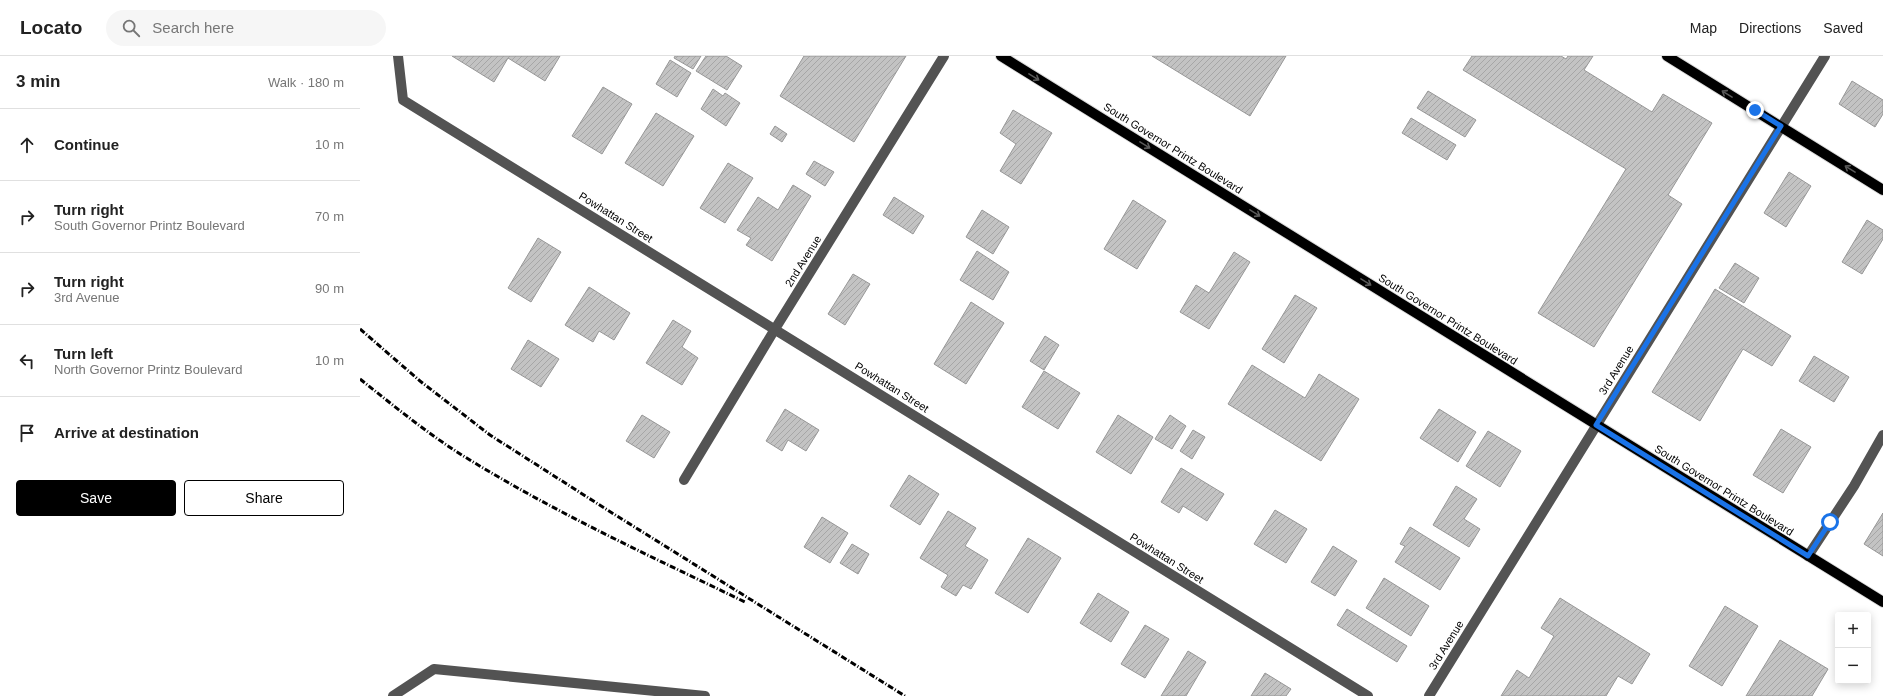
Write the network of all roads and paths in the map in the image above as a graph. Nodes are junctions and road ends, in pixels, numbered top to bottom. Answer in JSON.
{"nodes":[{"id":1,"x":398,"y":56,"type":"edge"},
{"id":2,"x":944,"y":56,"type":"edge"},
{"id":3,"x":1001,"y":56,"type":"edge"},
{"id":4,"x":1667,"y":56,"type":"edge"},
{"id":5,"x":1825,"y":56,"type":"edge"},
{"id":6,"x":1781,"y":126,"type":"junction"},
{"id":7,"x":1883,"y":190,"type":"edge"},
{"id":8,"x":775,"y":329,"type":"junction"},
{"id":9,"x":1596,"y":425,"type":"junction"},
{"id":10,"x":1883,"y":435,"type":"edge"},
{"id":11,"x":684,"y":480,"type":"dead end"},
{"id":12,"x":1808,"y":556,"type":"junction"},
{"id":13,"x":1883,"y":602,"type":"edge"},
{"id":14,"x":393,"y":696,"type":"edge"},
{"id":15,"x":705,"y":696,"type":"edge"},
{"id":16,"x":1368,"y":696,"type":"edge"},
{"id":17,"x":1429,"y":696,"type":"edge"}],
"edges":[{"from":1,"to":8,"type":"street","name":"Powhattan Street"},
{"from":2,"to":8,"type":"street","name":"2nd Avenue"},
{"from":3,"to":9,"type":"main road","name":"South Governor Printz Boulevard","one_way":true},
{"from":6,"to":4,"type":"main road","one_way":true},
{"from":5,"to":6,"type":"street","name":"3rd Avenue"},
{"from":7,"to":6,"type":"main road","one_way":true},
{"from":6,"to":9,"type":"street","name":"3rd Avenue"},
{"from":8,"to":11,"type":"street","name":"2nd Avenue"},
{"from":8,"to":16,"type":"street","name":"Powhattan Street"},
{"from":9,"to":12,"type":"main road","name":"South Governor Printz Boulevard"},
{"from":9,"to":17,"type":"street","name":"3rd Avenue"},
{"from":10,"to":12,"type":"street"},
{"from":12,"to":13,"type":"main road","name":"South Governor Printz Boulevard"},
{"from":14,"to":15,"type":"street"}]}
